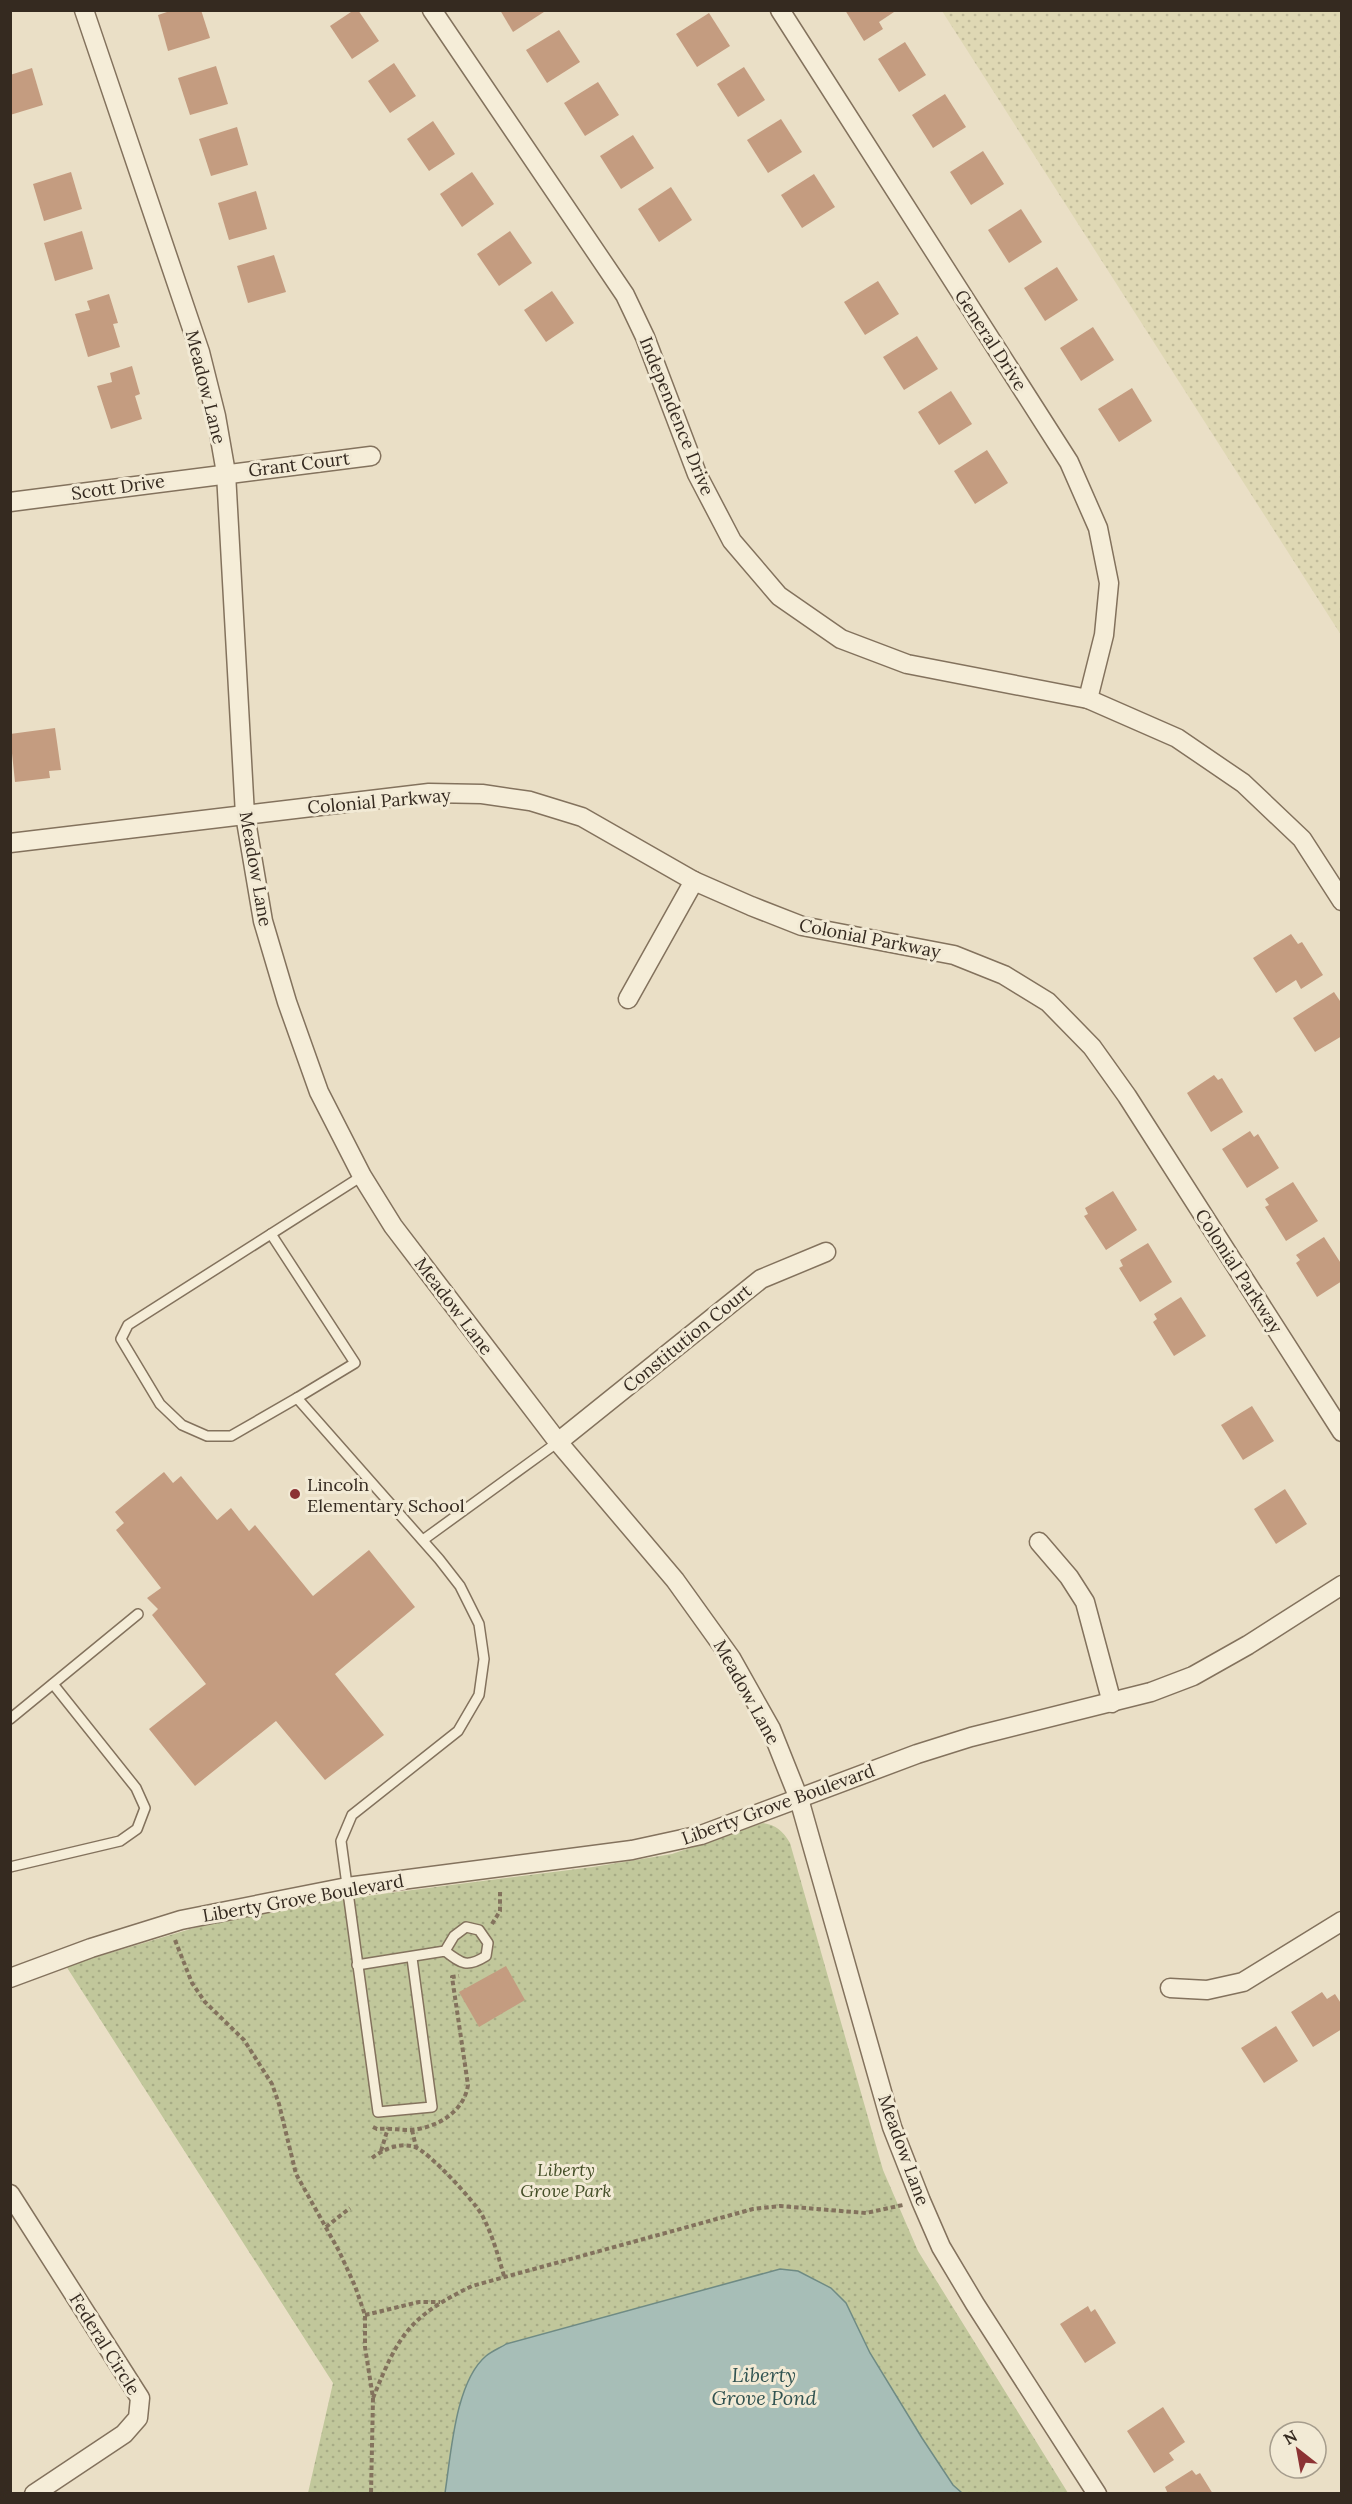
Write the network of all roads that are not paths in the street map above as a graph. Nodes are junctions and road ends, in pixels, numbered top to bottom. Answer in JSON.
{"nodes":[{"id":1,"x":84,"y":10,"type":"edge"},
{"id":2,"x":432,"y":10,"type":"edge"},
{"id":3,"x":780,"y":10,"type":"edge"},
{"id":4,"x":371,"y":456,"type":"dead end"},
{"id":5,"x":226,"y":472,"type":"junction"},
{"id":6,"x":10,"y":502,"type":"edge"},
{"id":7,"x":1088,"y":699,"type":"junction"},
{"id":8,"x":245,"y":814,"type":"junction"},
{"id":9,"x":10,"y":843,"type":"edge"},
{"id":10,"x":694,"y":881,"type":"junction"},
{"id":11,"x":1341,"y":901,"type":"edge"},
{"id":12,"x":628,"y":999,"type":"dead end"},
{"id":13,"x":362,"y":1176,"type":"junction"},
{"id":14,"x":271,"y":1234,"type":"junction"},
{"id":15,"x":826,"y":1252,"type":"dead end"},
{"id":16,"x":297,"y":1398,"type":"junction"},
{"id":17,"x":1341,"y":1432,"type":"edge"},
{"id":18,"x":558,"y":1442,"type":"junction"},
{"id":19,"x":423,"y":1540,"type":"junction"},
{"id":20,"x":1039,"y":1542,"type":"dead end"},
{"id":21,"x":1341,"y":1585,"type":"edge"},
{"id":22,"x":138,"y":1614,"type":"dead end"},
{"id":23,"x":53,"y":1684,"type":"junction"},
{"id":24,"x":1112,"y":1703,"type":"junction"},
{"id":25,"x":10,"y":1719,"type":"edge"},
{"id":26,"x":799,"y":1799,"type":"junction"},
{"id":27,"x":10,"y":1867,"type":"edge"},
{"id":28,"x":347,"y":1887,"type":"junction"},
{"id":29,"x":1341,"y":1921,"type":"edge"},
{"id":30,"x":445,"y":1951,"type":"junction"},
{"id":31,"x":412,"y":1958,"type":"junction"},
{"id":32,"x":357,"y":1965,"type":"junction"},
{"id":33,"x":10,"y":1978,"type":"edge"},
{"id":34,"x":1170,"y":1989,"type":"dead end"},
{"id":35,"x":10,"y":2194,"type":"edge"},
{"id":36,"x":34,"y":2493,"type":"edge"},
{"id":37,"x":1097,"y":2493,"type":"edge"}],
"edges":[{"from":1,"to":5,"type":"street","name":"Meadow Lane"},
{"from":2,"to":7,"type":"street","name":"Independence Drive"},
{"from":3,"to":7,"type":"street","name":"General Drive"},
{"from":4,"to":5,"type":"street","name":"Grant Court"},
{"from":5,"to":6,"type":"street","name":"Scott Drive"},
{"from":5,"to":8,"type":"street","name":"Meadow Lane"},
{"from":7,"to":11,"type":"street","name":"Independence Drive"},
{"from":8,"to":9,"type":"street","name":"Colonial Parkway"},
{"from":8,"to":10,"type":"street","name":"Colonial Parkway"},
{"from":8,"to":13,"type":"street","name":"Meadow Lane"},
{"from":10,"to":12,"type":"street"},
{"from":10,"to":17,"type":"street","name":"Colonial Parkway"},
{"from":13,"to":14,"type":"lane"},
{"from":13,"to":18,"type":"street","name":"Meadow Lane"},
{"from":14,"to":16,"type":"lane"},
{"from":14,"to":16,"type":"lane"},
{"from":15,"to":18,"type":"street","name":"Constitution Court"},
{"from":16,"to":19,"type":"lane"},
{"from":18,"to":19,"type":"lane"},
{"from":18,"to":26,"type":"street","name":"Meadow Lane"},
{"from":19,"to":28,"type":"lane"},
{"from":20,"to":24,"type":"street"},
{"from":21,"to":24,"type":"street","name":"Liberty Grove Boulevard"},
{"from":22,"to":23,"type":"lane"},
{"from":23,"to":25,"type":"lane"},
{"from":23,"to":27,"type":"lane"},
{"from":24,"to":26,"type":"street","name":"Liberty Grove Boulevard"},
{"from":26,"to":28,"type":"street","name":"Liberty Grove Boulevard"},
{"from":26,"to":37,"type":"street","name":"Meadow Lane"},
{"from":28,"to":32,"type":"lane"},
{"from":28,"to":33,"type":"street","name":"Liberty Grove Boulevard"},
{"from":29,"to":34,"type":"street"},
{"from":30,"to":30,"type":"lane"},
{"from":30,"to":31,"type":"lane"},
{"from":31,"to":32,"type":"lane"},
{"from":31,"to":32,"type":"lane"},
{"from":35,"to":36,"type":"street","name":"Federal Circle"}]}
